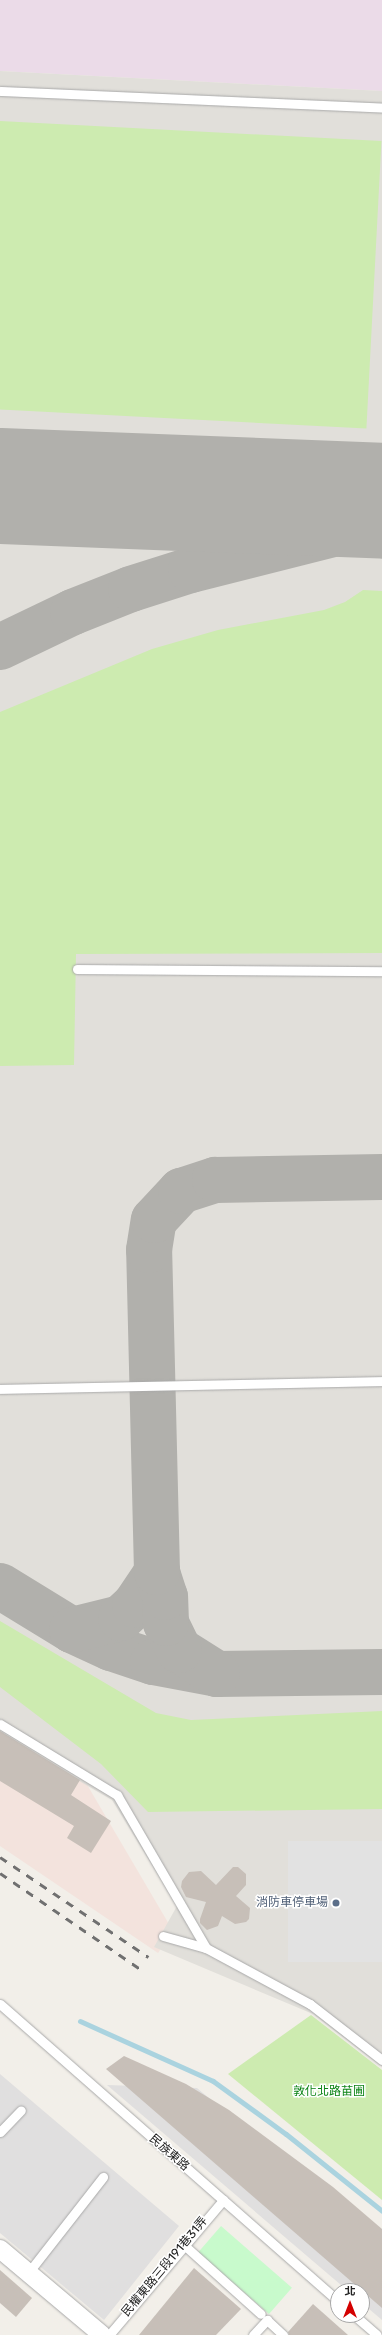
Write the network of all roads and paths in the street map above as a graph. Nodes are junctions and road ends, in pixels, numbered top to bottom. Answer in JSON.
{"nodes":[{"id":1,"x":0,"y":90,"type":"edge"},
{"id":2,"x":382,"y":108,"type":"edge"},
{"id":3,"x":77,"y":969,"type":"dead end"},
{"id":4,"x":382,"y":971,"type":"edge"},
{"id":5,"x":382,"y":1381,"type":"edge"},
{"id":6,"x":0,"y":1389,"type":"edge"},
{"id":7,"x":0,"y":1724,"type":"edge"},
{"id":8,"x":162,"y":1936,"type":"dead end"},
{"id":9,"x":206,"y":1948,"type":"junction"},
{"id":10,"x":0,"y":2004,"type":"edge"},
{"id":11,"x":382,"y":2060,"type":"edge"},
{"id":12,"x":21,"y":2110,"type":"dead end"},
{"id":13,"x":1,"y":2129,"type":"edge"},
{"id":14,"x":103,"y":2177,"type":"dead end"},
{"id":15,"x":223,"y":2200,"type":"junction"},
{"id":16,"x":184,"y":2245,"type":"junction"},
{"id":17,"x":0,"y":2249,"type":"edge"},
{"id":18,"x":28,"y":2273,"type":"junction"},
{"id":19,"x":330,"y":2294,"type":"edge"},
{"id":20,"x":264,"y":2317,"type":"junction"},
{"id":21,"x":363,"y":2323,"type":"edge"},
{"id":22,"x":102,"y":2335,"type":"edge"},
{"id":23,"x":109,"y":2335,"type":"edge"},
{"id":24,"x":253,"y":2335,"type":"edge"},
{"id":25,"x":283,"y":2335,"type":"edge"},
{"id":26,"x":377,"y":2335,"type":"edge"}],
"edges":[{"from":1,"to":2,"type":"lane"},
{"from":3,"to":4,"type":"lane"},
{"from":5,"to":6,"type":"lane"},
{"from":7,"to":9,"type":"lane"},
{"from":8,"to":9,"type":"lane"},
{"from":9,"to":11,"type":"lane"},
{"from":10,"to":15,"type":"lane","name":"民族東路"},
{"from":12,"to":13,"type":"lane"},
{"from":14,"to":18,"type":"lane"},
{"from":15,"to":16,"type":"lane","name":"民權東路三段191巷31弄"},
{"from":15,"to":19,"type":"lane","name":"民族東路"},
{"from":16,"to":20,"type":"lane"},
{"from":16,"to":23,"type":"lane","name":"民權東路三段191巷31弄"},
{"from":17,"to":18,"type":"street"},
{"from":18,"to":22,"type":"street"},
{"from":20,"to":24,"type":"lane"},
{"from":20,"to":25,"type":"lane"},
{"from":21,"to":26,"type":"lane"}]}
